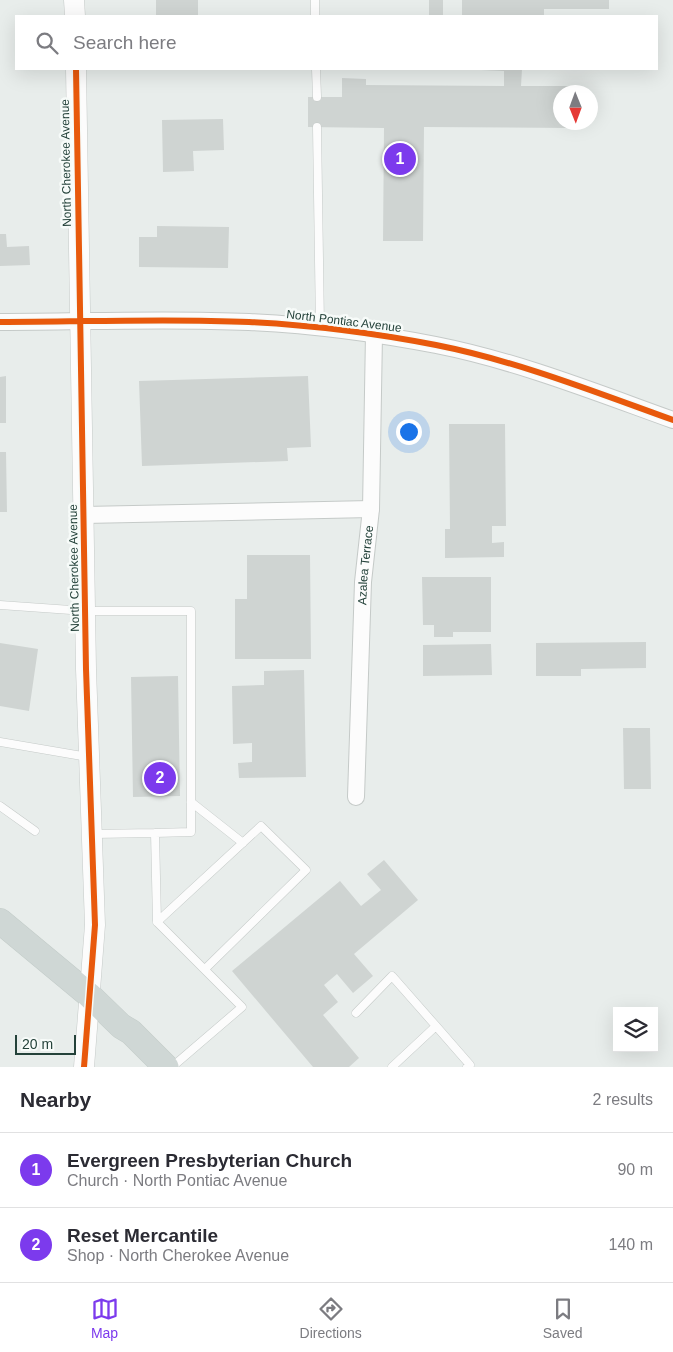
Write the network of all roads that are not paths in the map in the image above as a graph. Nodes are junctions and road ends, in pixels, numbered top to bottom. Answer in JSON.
{"nodes":[{"id":1,"x":74,"y":0,"type":"edge"},
{"id":2,"x":315,"y":0,"type":"edge"},
{"id":3,"x":75,"y":15,"type":"edge"},
{"id":4,"x":315,"y":15,"type":"edge"},
{"id":5,"x":76,"y":70,"type":"edge"},
{"id":6,"x":316,"y":70,"type":"edge"},
{"id":7,"x":316,"y":97,"type":"dead end"},
{"id":8,"x":317,"y":127,"type":"dead end"},
{"id":9,"x":0,"y":322,"type":"edge"},
{"id":10,"x":80,"y":322,"type":"junction"},
{"id":11,"x":320,"y":327,"type":"junction"},
{"id":12,"x":374,"y":334,"type":"junction"},
{"id":13,"x":673,"y":420,"type":"edge"},
{"id":14,"x":371,"y":508,"type":"junction"},
{"id":15,"x":84,"y":515,"type":"junction"},
{"id":16,"x":0,"y":605,"type":"edge"},
{"id":17,"x":86,"y":611,"type":"junction"},
{"id":18,"x":0,"y":742,"type":"edge"},
{"id":19,"x":90,"y":757,"type":"junction"},
{"id":20,"x":356,"y":797,"type":"dead end"},
{"id":21,"x":191,"y":802,"type":"junction"},
{"id":22,"x":0,"y":806,"type":"edge"},
{"id":23,"x":35,"y":831,"type":"dead end"},
{"id":24,"x":155,"y":833,"type":"junction"},
{"id":25,"x":92,"y":834,"type":"junction"},
{"id":26,"x":243,"y":843,"type":"junction"},
{"id":27,"x":0,"y":921,"type":"edge"},
{"id":28,"x":157,"y":922,"type":"junction"},
{"id":29,"x":205,"y":969,"type":"junction"},
{"id":30,"x":89,"y":995,"type":"junction"},
{"id":31,"x":356,"y":1013,"type":"dead end"},
{"id":32,"x":436,"y":1026,"type":"junction"},
{"id":33,"x":84,"y":1067,"type":"edge"},
{"id":34,"x":166,"y":1067,"type":"edge"},
{"id":35,"x":172,"y":1067,"type":"edge"},
{"id":36,"x":392,"y":1067,"type":"edge"},
{"id":37,"x":467,"y":1067,"type":"edge"}],
"edges":[{"from":1,"to":3,"type":"street"},
{"from":2,"to":4,"type":"lane"},
{"from":5,"to":10,"type":"street","name":"North Cherokee Avenue"},
{"from":6,"to":7,"type":"lane"},
{"from":8,"to":11,"type":"lane"},
{"from":9,"to":10,"type":"street","name":"North Pontiac Avenue"},
{"from":10,"to":11,"type":"street","name":"North Pontiac Avenue"},
{"from":10,"to":15,"type":"street","name":"North Cherokee Avenue"},
{"from":11,"to":12,"type":"street","name":"North Pontiac Avenue"},
{"from":12,"to":13,"type":"street","name":"North Pontiac Avenue"},
{"from":12,"to":14,"type":"street","name":"Azalea Terrace"},
{"from":14,"to":15,"type":"street"},
{"from":14,"to":20,"type":"street","name":"Azalea Terrace"},
{"from":15,"to":17,"type":"street","name":"North Cherokee Avenue"},
{"from":16,"to":17,"type":"lane"},
{"from":17,"to":19,"type":"street","name":"North Cherokee Avenue"},
{"from":17,"to":21,"type":"lane"},
{"from":18,"to":19,"type":"lane"},
{"from":19,"to":25,"type":"street","name":"North Cherokee Avenue"},
{"from":21,"to":24,"type":"lane"},
{"from":21,"to":26,"type":"lane"},
{"from":22,"to":23,"type":"lane"},
{"from":24,"to":25,"type":"lane"},
{"from":24,"to":28,"type":"lane"},
{"from":25,"to":30,"type":"street","name":"North Cherokee Avenue"},
{"from":26,"to":28,"type":"lane"},
{"from":26,"to":29,"type":"lane"},
{"from":27,"to":30,"type":"main road"},
{"from":28,"to":29,"type":"lane"},
{"from":29,"to":35,"type":"lane"},
{"from":30,"to":33,"type":"street","name":"North Cherokee Avenue"},
{"from":30,"to":34,"type":"main road"},
{"from":31,"to":32,"type":"lane"},
{"from":32,"to":36,"type":"lane"},
{"from":32,"to":37,"type":"lane"}]}
